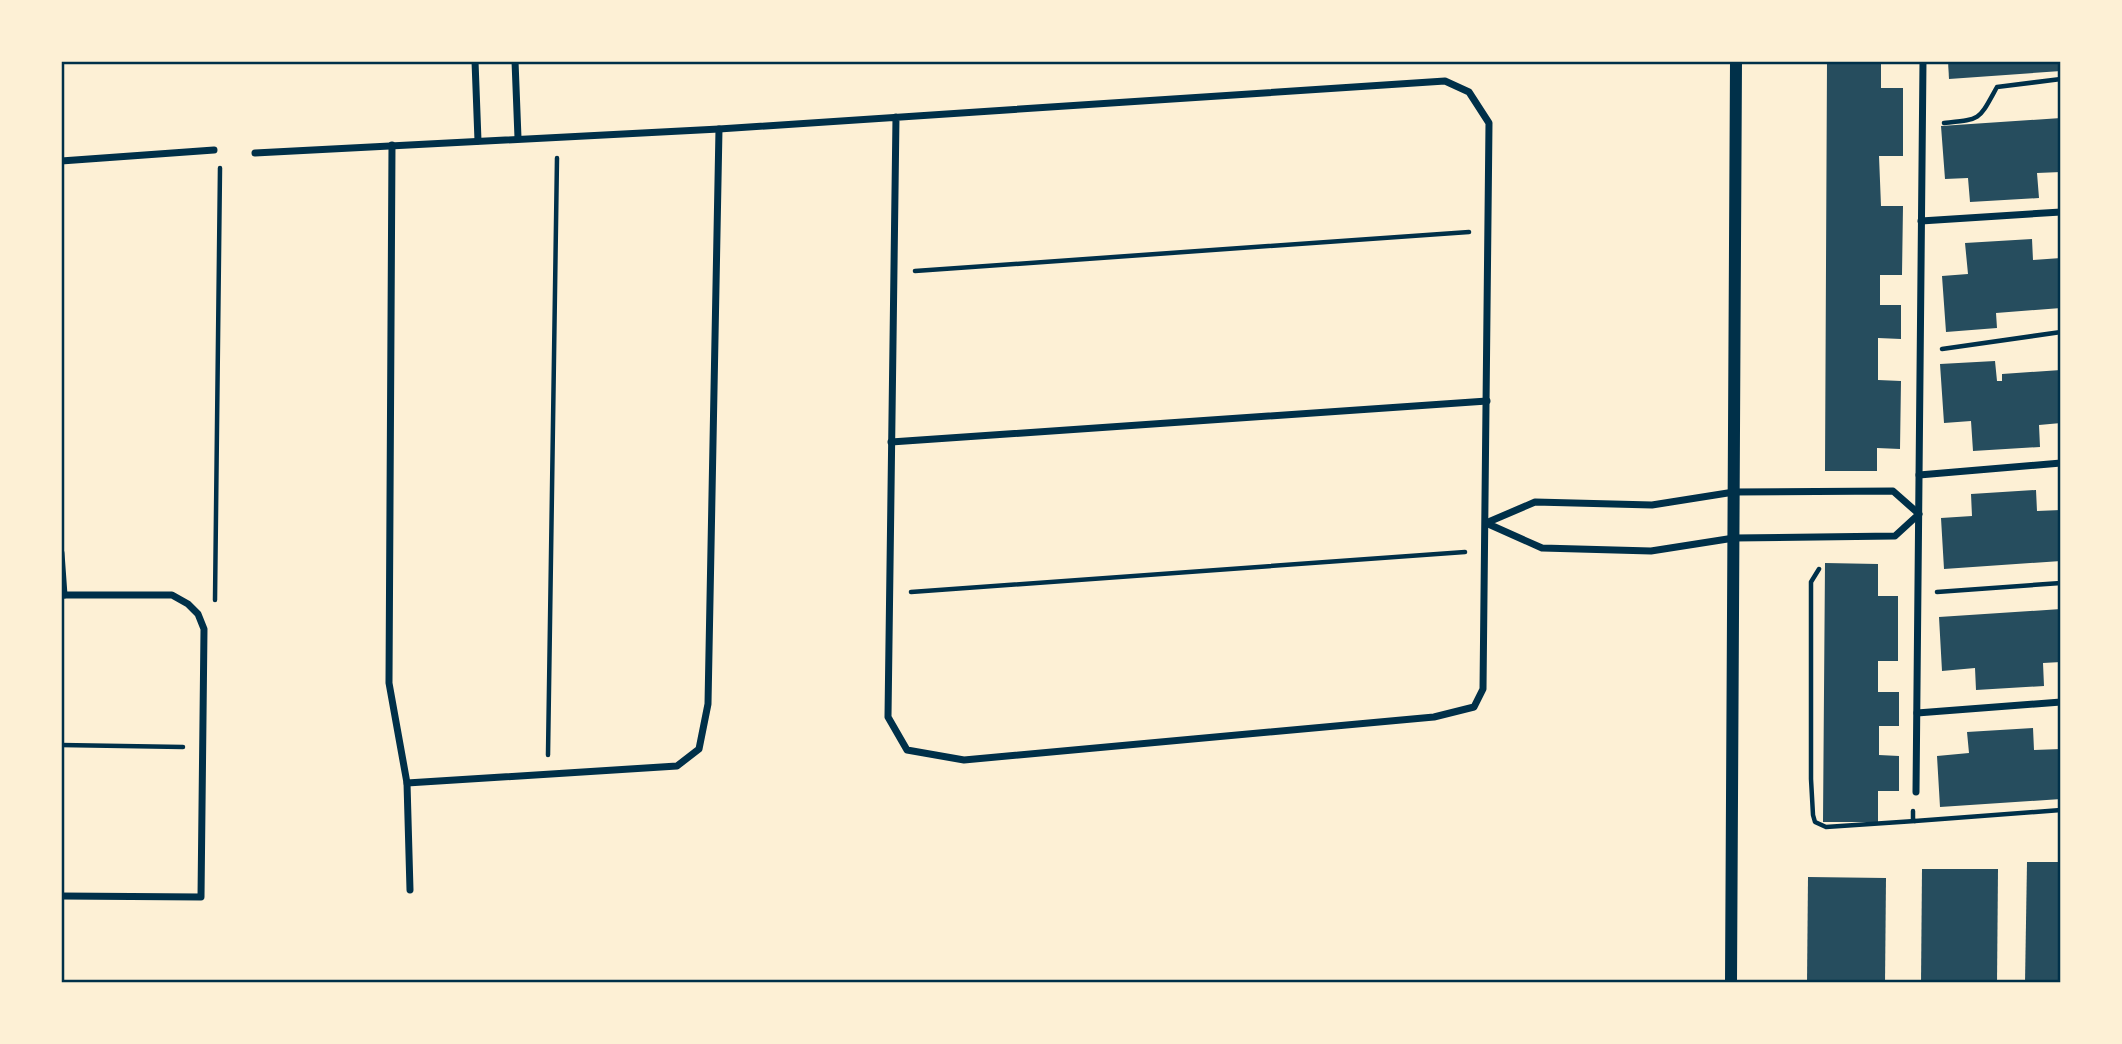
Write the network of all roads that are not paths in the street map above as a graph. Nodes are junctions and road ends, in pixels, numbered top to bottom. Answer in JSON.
{"nodes":[{"id":1,"x":475,"y":61,"type":"edge"},
{"id":2,"x":515,"y":61,"type":"edge"},
{"id":3,"x":1736,"y":61,"type":"edge"},
{"id":4,"x":1923,"y":61,"type":"edge"},
{"id":5,"x":896,"y":117,"type":"junction"},
{"id":6,"x":719,"y":129,"type":"junction"},
{"id":7,"x":518,"y":138,"type":"junction"},
{"id":8,"x":478,"y":141,"type":"junction"},
{"id":9,"x":392,"y":145,"type":"junction"},
{"id":10,"x":214,"y":150,"type":"road end"},
{"id":11,"x":256,"y":153,"type":"dead end"},
{"id":12,"x":61,"y":161,"type":"edge"},
{"id":13,"x":2061,"y":212,"type":"edge"},
{"id":14,"x":1921,"y":221,"type":"junction"},
{"id":15,"x":1487,"y":401,"type":"junction"},
{"id":16,"x":891,"y":442,"type":"junction"},
{"id":17,"x":2061,"y":463,"type":"edge"},
{"id":18,"x":1919,"y":475,"type":"junction"},
{"id":19,"x":1734,"y":492,"type":"junction"},
{"id":20,"x":1919,"y":514,"type":"junction"},
{"id":21,"x":1486,"y":523,"type":"junction"},
{"id":22,"x":1734,"y":538,"type":"junction"},
{"id":23,"x":61,"y":553,"type":"edge"},
{"id":24,"x":63,"y":595,"type":"edge"},
{"id":25,"x":2061,"y":702,"type":"edge"},
{"id":26,"x":1917,"y":713,"type":"junction"},
{"id":27,"x":407,"y":783,"type":"junction"},
{"id":28,"x":1916,"y":789,"type":"road end"},
{"id":29,"x":410,"y":890,"type":"dead end"},
{"id":30,"x":61,"y":896,"type":"edge"},
{"id":31,"x":1731,"y":983,"type":"edge"}],
"edges":[{"from":1,"to":8,"type":"street"},
{"from":2,"to":7,"type":"street"},
{"from":3,"to":19,"type":"street"},
{"from":4,"to":14,"type":"street"},
{"from":5,"to":6,"type":"street"},
{"from":5,"to":15,"type":"street"},
{"from":5,"to":16,"type":"street"},
{"from":6,"to":7,"type":"street"},
{"from":6,"to":27,"type":"street"},
{"from":7,"to":8,"type":"street"},
{"from":8,"to":9,"type":"street"},
{"from":9,"to":11,"type":"street"},
{"from":9,"to":27,"type":"street"},
{"from":10,"to":12,"type":"street"},
{"from":13,"to":14,"type":"street"},
{"from":14,"to":18,"type":"street"},
{"from":15,"to":16,"type":"street"},
{"from":15,"to":21,"type":"street"},
{"from":16,"to":21,"type":"street"},
{"from":17,"to":18,"type":"street"},
{"from":18,"to":20,"type":"street"},
{"from":19,"to":20,"type":"street"},
{"from":19,"to":21,"type":"street"},
{"from":19,"to":22,"type":"street"},
{"from":20,"to":22,"type":"street"},
{"from":20,"to":26,"type":"street"},
{"from":21,"to":22,"type":"street"},
{"from":22,"to":31,"type":"street"},
{"from":23,"to":24,"type":"street"},
{"from":24,"to":30,"type":"street"},
{"from":25,"to":26,"type":"street"},
{"from":26,"to":28,"type":"street"},
{"from":27,"to":29,"type":"street"}]}
